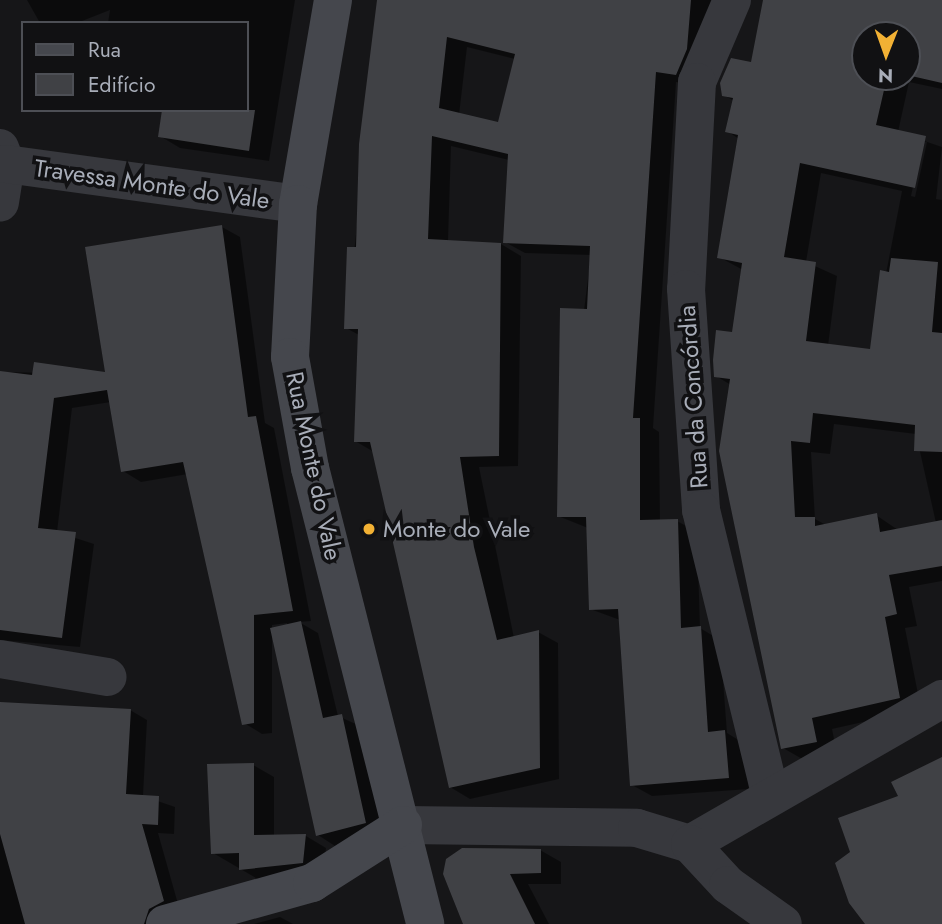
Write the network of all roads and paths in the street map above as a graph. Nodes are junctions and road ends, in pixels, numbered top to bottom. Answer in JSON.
{"nodes":[{"id":1,"x":333,"y":0,"type":"edge"},
{"id":2,"x":732,"y":0,"type":"edge"},
{"id":3,"x":3,"y":156,"type":"edge"},
{"id":4,"x":0,"y":203,"type":"edge"},
{"id":5,"x":298,"y":204,"type":"junction"},
{"id":6,"x":0,"y":659,"type":"edge"},
{"id":7,"x":108,"y":677,"type":"dead end"},
{"id":8,"x":942,"y":699,"type":"edge"},
{"id":9,"x":770,"y":794,"type":"junction"},
{"id":10,"x":403,"y":825,"type":"junction"},
{"id":11,"x":690,"y":844,"type":"junction"},
{"id":12,"x":165,"y":924,"type":"edge"},
{"id":13,"x":425,"y":924,"type":"edge"},
{"id":14,"x":783,"y":924,"type":"edge"}],
"edges":[{"from":1,"to":5,"type":"street","name":"Rua Monte do Vale"},
{"from":2,"to":9,"type":"street","name":"Rua da Concórdia"},
{"from":3,"to":4,"type":"street"},
{"from":3,"to":5,"type":"street","name":"Travessa Monte do Vale"},
{"from":5,"to":10,"type":"street","name":"Rua Monte do Vale"},
{"from":6,"to":7,"type":"street"},
{"from":8,"to":9,"type":"street"},
{"from":9,"to":11,"type":"street"},
{"from":10,"to":11,"type":"street"},
{"from":10,"to":12,"type":"street"},
{"from":10,"to":13,"type":"street","name":"Rua Monte do Vale"},
{"from":11,"to":14,"type":"street"}]}
